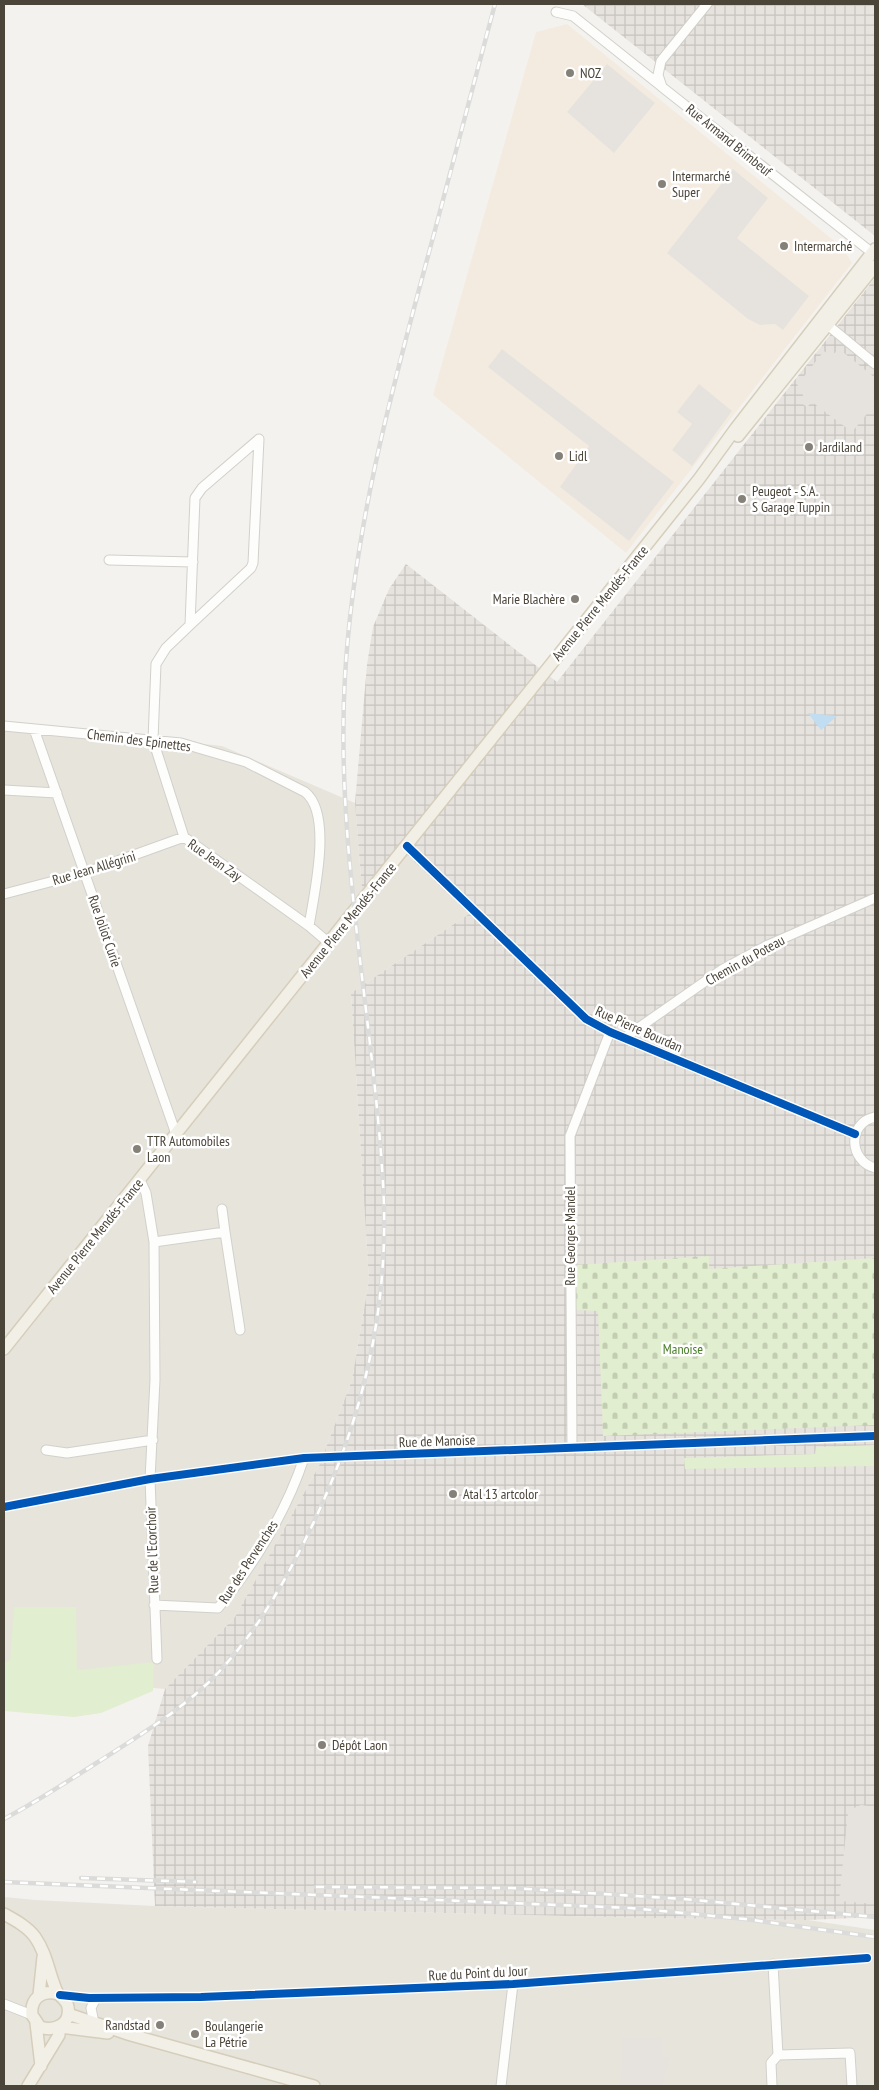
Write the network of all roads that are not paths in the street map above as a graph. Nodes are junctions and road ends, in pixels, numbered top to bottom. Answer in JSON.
{"nodes":[{"id":1,"x":707,"y":4,"type":"edge"},
{"id":2,"x":556,"y":12,"type":"dead end"},
{"id":3,"x":662,"y":87,"type":"junction"},
{"id":4,"x":874,"y":252,"type":"edge"},
{"id":5,"x":875,"y":266,"type":"edge"},
{"id":6,"x":822,"y":325,"type":"junction"},
{"id":7,"x":875,"y":364,"type":"edge"},
{"id":8,"x":109,"y":560,"type":"dead end"},
{"id":9,"x":193,"y":562,"type":"junction"},
{"id":10,"x":190,"y":625,"type":"junction"},
{"id":11,"x":4,"y":726,"type":"edge"},
{"id":12,"x":34,"y":729,"type":"junction"},
{"id":13,"x":153,"y":740,"type":"junction"},
{"id":14,"x":4,"y":790,"type":"edge"},
{"id":15,"x":57,"y":794,"type":"junction"},
{"id":16,"x":184,"y":837,"type":"junction"},
{"id":17,"x":407,"y":846,"type":"junction"},
{"id":18,"x":84,"y":873,"type":"junction"},
{"id":19,"x":4,"y":894,"type":"edge"},
{"id":20,"x":875,"y":898,"type":"edge"},
{"id":21,"x":309,"y":926,"type":"junction"},
{"id":22,"x":329,"y":943,"type":"junction"},
{"id":23,"x":610,"y":1032,"type":"junction"},
{"id":24,"x":624,"y":1038,"type":"junction"},
{"id":25,"x":875,"y":1117,"type":"edge"},
{"id":26,"x":176,"y":1134,"type":"junction"},
{"id":27,"x":855,"y":1134,"type":"junction"},
{"id":28,"x":875,"y":1168,"type":"edge"},
{"id":29,"x":140,"y":1180,"type":"junction"},
{"id":30,"x":222,"y":1209,"type":"dead end"},
{"id":31,"x":225,"y":1232,"type":"junction"},
{"id":32,"x":154,"y":1242,"type":"junction"},
{"id":33,"x":240,"y":1330,"type":"dead end"},
{"id":34,"x":4,"y":1349,"type":"edge"},
{"id":35,"x":875,"y":1436,"type":"edge"},
{"id":36,"x":153,"y":1440,"type":"junction"},
{"id":37,"x":572,"y":1448,"type":"junction"},
{"id":38,"x":46,"y":1450,"type":"dead end"},
{"id":39,"x":304,"y":1458,"type":"junction"},
{"id":40,"x":150,"y":1479,"type":"junction"},
{"id":41,"x":4,"y":1507,"type":"edge"},
{"id":42,"x":154,"y":1605,"type":"junction"},
{"id":43,"x":157,"y":1659,"type":"dead end"},
{"id":44,"x":4,"y":1914,"type":"edge"},
{"id":45,"x":43,"y":1953,"type":"junction"},
{"id":46,"x":866,"y":1958,"type":"dead end"},
{"id":47,"x":773,"y":1964,"type":"junction"},
{"id":48,"x":514,"y":1984,"type":"junction"},
{"id":49,"x":59,"y":1994,"type":"junction"},
{"id":50,"x":39,"y":1995,"type":"junction"},
{"id":51,"x":92,"y":1998,"type":"junction"},
{"id":52,"x":4,"y":2004,"type":"edge"},
{"id":53,"x":69,"y":2011,"type":"junction"},
{"id":54,"x":34,"y":2019,"type":"junction"},
{"id":55,"x":94,"y":2023,"type":"junction"},
{"id":56,"x":59,"y":2027,"type":"junction"},
{"id":57,"x":131,"y":2035,"type":"junction"},
{"id":58,"x":778,"y":2055,"type":"junction"},
{"id":59,"x":41,"y":2066,"type":"junction"},
{"id":60,"x":28,"y":2086,"type":"edge"},
{"id":61,"x":314,"y":2086,"type":"edge"},
{"id":62,"x":501,"y":2086,"type":"edge"},
{"id":63,"x":772,"y":2086,"type":"edge"},
{"id":64,"x":852,"y":2086,"type":"edge"}],
"edges":[{"from":1,"to":3,"type":"street"},
{"from":2,"to":3,"type":"street","name":"Rue Armand Brimbeuf"},
{"from":3,"to":4,"type":"street","name":"Rue Armand Brimbeuf"},
{"from":4,"to":6,"type":"main road","name":"Avenue Pierre Mendés-France"},
{"from":5,"to":6,"type":"main road","name":"Avenue Pierre Mendés-France"},
{"from":6,"to":7,"type":"street"},
{"from":6,"to":17,"type":"main road","name":"Avenue Pierre Mendés-France"},
{"from":8,"to":9,"type":"street"},
{"from":9,"to":10,"type":"street"},
{"from":9,"to":10,"type":"street","name":"Rue Jean Zay"},
{"from":10,"to":13,"type":"street","name":"Rue Jean Zay"},
{"from":11,"to":12,"type":"street","name":"Chemin des Epinettes"},
{"from":12,"to":13,"type":"street","name":"Chemin des Epinettes"},
{"from":12,"to":15,"type":"street","name":"Rue Joliot Curie"},
{"from":13,"to":16,"type":"street","name":"Rue Jean Zay"},
{"from":13,"to":21,"type":"street","name":"Chemin des Epinettes"},
{"from":14,"to":15,"type":"street"},
{"from":15,"to":18,"type":"street","name":"Rue Joliot Curie"},
{"from":16,"to":18,"type":"street","name":"Rue Jean Allégrini"},
{"from":16,"to":21,"type":"street","name":"Rue Jean Zay"},
{"from":17,"to":22,"type":"main road","name":"Avenue Pierre Mendés-France"},
{"from":17,"to":23,"type":"street","name":"Rue Pierre Bourdan"},
{"from":18,"to":19,"type":"street","name":"Rue Jean Allégrini"},
{"from":18,"to":26,"type":"street","name":"Rue Joliot Curie"},
{"from":20,"to":24,"type":"street","name":"Chemin du Poteau"},
{"from":21,"to":22,"type":"street","name":"Rue Jean Zay"},
{"from":22,"to":26,"type":"main road","name":"Avenue Pierre Mendés-France"},
{"from":23,"to":24,"type":"street","name":"Rue Pierre Bourdan"},
{"from":23,"to":37,"type":"street","name":"Rue Georges Mandel"},
{"from":24,"to":27,"type":"street","name":"Rue Pierre Bourdan"},
{"from":25,"to":27,"type":"street"},
{"from":26,"to":29,"type":"main road","name":"Avenue Pierre Mendés-France"},
{"from":27,"to":28,"type":"street"},
{"from":29,"to":32,"type":"street","name":"Rue de l'Ecorchoir"},
{"from":29,"to":34,"type":"main road","name":"Avenue Pierre Mendés-France"},
{"from":30,"to":31,"type":"street"},
{"from":31,"to":32,"type":"street"},
{"from":31,"to":33,"type":"street"},
{"from":32,"to":36,"type":"street","name":"Rue de l'Ecorchoir"},
{"from":35,"to":37,"type":"street","name":"Rue de Manoise"},
{"from":36,"to":38,"type":"street"},
{"from":36,"to":40,"type":"street","name":"Rue de l'Ecorchoir"},
{"from":37,"to":39,"type":"street","name":"Rue de Manoise"},
{"from":39,"to":40,"type":"street","name":"Rue de Manoise"},
{"from":39,"to":42,"type":"street","name":"Rue des Pervenches"},
{"from":40,"to":41,"type":"street","name":"Rue de Manoise"},
{"from":40,"to":42,"type":"street","name":"Rue de l'Ecorchoir"},
{"from":42,"to":43,"type":"street","name":"Rue de l'Ecorchoir"},
{"from":44,"to":45,"type":"main road"},
{"from":45,"to":49,"type":"main road"},
{"from":45,"to":50,"type":"main road"},
{"from":46,"to":47,"type":"street","name":"Rue du Point du Jour"},
{"from":47,"to":48,"type":"street","name":"Rue du Point du Jour"},
{"from":47,"to":58,"type":"street"},
{"from":48,"to":51,"type":"street","name":"Rue du Point du Jour"},
{"from":48,"to":62,"type":"street"},
{"from":49,"to":50,"type":"main road"},
{"from":49,"to":51,"type":"street","name":"Rue du Point du Jour"},
{"from":49,"to":53,"type":"main road"},
{"from":50,"to":54,"type":"main road"},
{"from":51,"to":53,"type":"street"},
{"from":51,"to":55,"type":"street"},
{"from":52,"to":54,"type":"street"},
{"from":53,"to":55,"type":"main road"},
{"from":53,"to":56,"type":"main road"},
{"from":54,"to":56,"type":"main road"},
{"from":54,"to":59,"type":"main road"},
{"from":55,"to":57,"type":"main road"},
{"from":56,"to":57,"type":"main road"},
{"from":56,"to":59,"type":"main road"},
{"from":57,"to":61,"type":"main road"},
{"from":58,"to":63,"type":"street"},
{"from":58,"to":64,"type":"street"},
{"from":59,"to":60,"type":"main road"}]}
